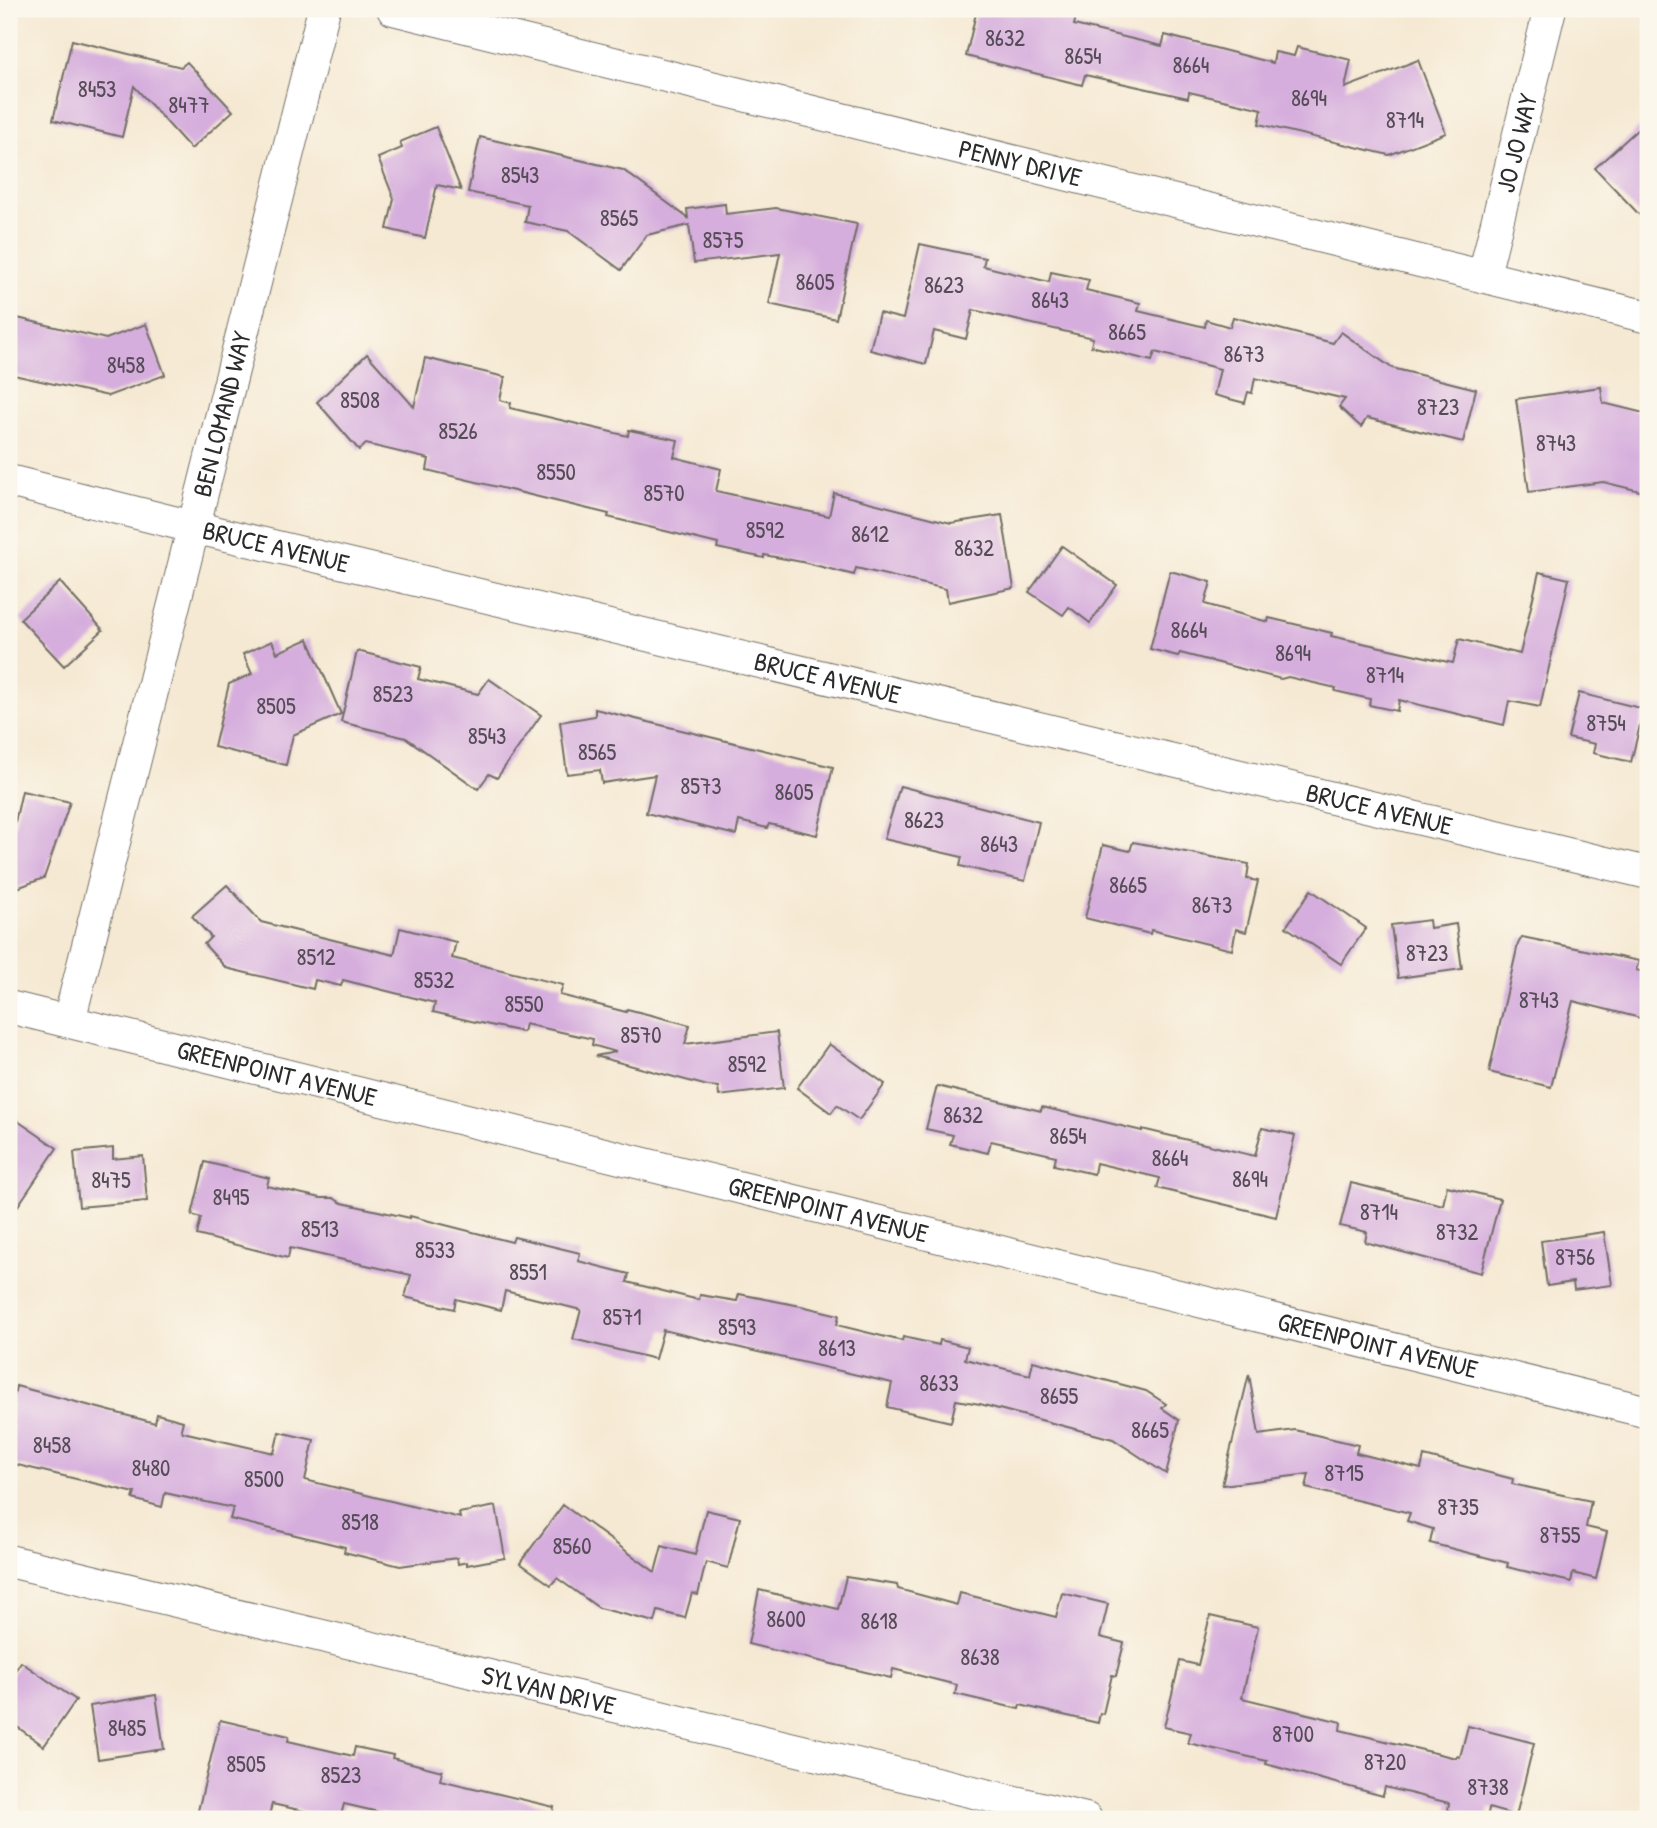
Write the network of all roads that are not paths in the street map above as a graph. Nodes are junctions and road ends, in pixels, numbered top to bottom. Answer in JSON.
{"nodes":[{"id":1,"x":324,"y":9,"type":"edge"},
{"id":2,"x":393,"y":9,"type":"edge"},
{"id":3,"x":1550,"y":9,"type":"edge"},
{"id":4,"x":1484,"y":275,"type":"junction"},
{"id":5,"x":1648,"y":317,"type":"edge"},
{"id":6,"x":9,"y":481,"type":"edge"},
{"id":7,"x":193,"y":527,"type":"junction"},
{"id":8,"x":1648,"y":873,"type":"edge"},
{"id":9,"x":9,"y":1007,"type":"edge"},
{"id":10,"x":69,"y":1021,"type":"junction"},
{"id":11,"x":1648,"y":1412,"type":"edge"},
{"id":12,"x":9,"y":1561,"type":"edge"},
{"id":13,"x":1086,"y":1819,"type":"edge"}],
"edges":[{"from":1,"to":7,"type":"street","name":"BEN LOMAND WAY"},
{"from":2,"to":4,"type":"street","name":"PENNY DRIVE"},
{"from":3,"to":4,"type":"street","name":"JO JO WAY"},
{"from":4,"to":5,"type":"street","name":"PENNY DRIVE"},
{"from":6,"to":7,"type":"street","name":"BRUCE AVENUE"},
{"from":7,"to":8,"type":"street","name":"BRUCE AVENUE"},
{"from":7,"to":10,"type":"street","name":"BEN LOMAND WAY"},
{"from":9,"to":10,"type":"street","name":"GREENPOINT AVENUE"},
{"from":10,"to":11,"type":"street","name":"GREENPOINT AVENUE"},
{"from":12,"to":13,"type":"street","name":"SYLVAN DRIVE"}]}
